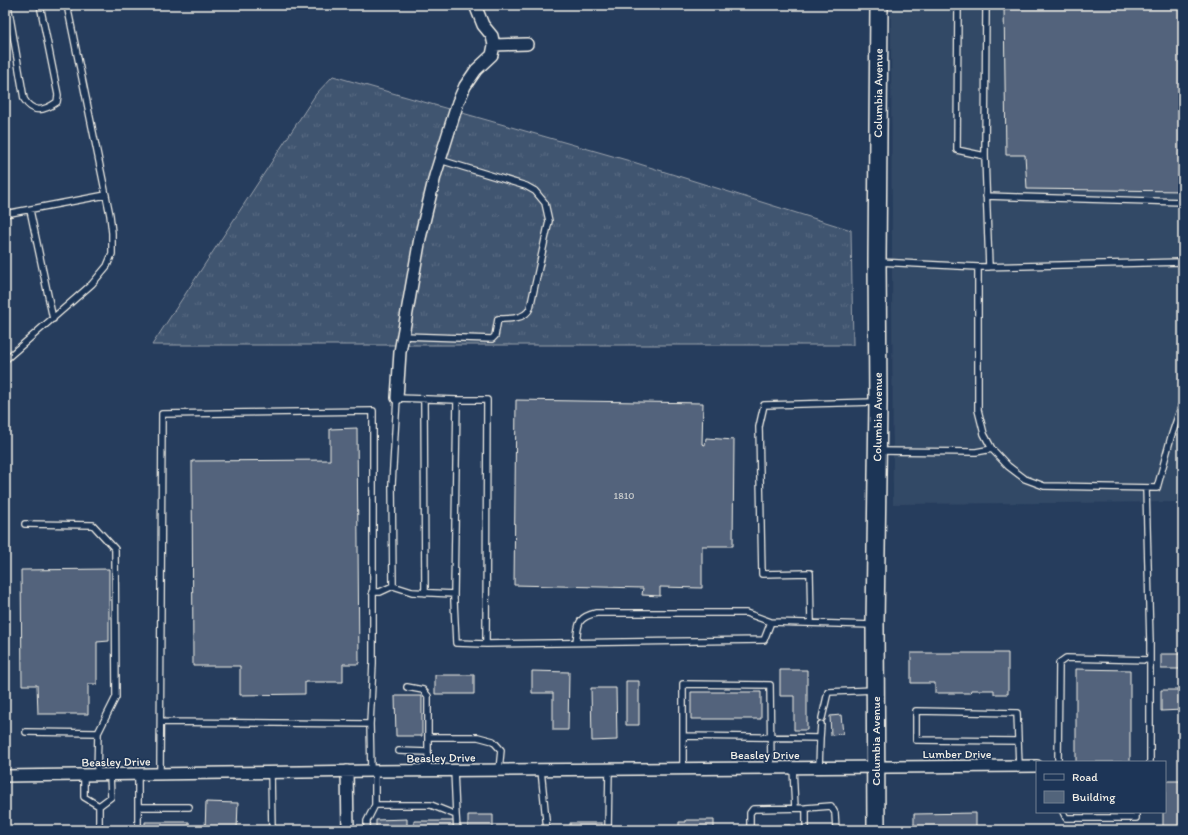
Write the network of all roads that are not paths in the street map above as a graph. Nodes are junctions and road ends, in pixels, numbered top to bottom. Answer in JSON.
{"nodes":[{"id":1,"x":8,"y":5,"type":"edge"},
{"id":2,"x":40,"y":5,"type":"edge"},
{"id":3,"x":67,"y":5,"type":"edge"},
{"id":4,"x":475,"y":5,"type":"edge"},
{"id":5,"x":879,"y":5,"type":"edge"},
{"id":6,"x":958,"y":5,"type":"edge"},
{"id":7,"x":986,"y":5,"type":"edge"},
{"id":8,"x":527,"y":44,"type":"dead end"},
{"id":9,"x":494,"y":45,"type":"junction"},
{"id":10,"x":985,"y":156,"type":"junction"},
{"id":11,"x":440,"y":160,"type":"junction"},
{"id":12,"x":106,"y":195,"type":"junction"},
{"id":13,"x":986,"y":196,"type":"junction"},
{"id":14,"x":1183,"y":202,"type":"edge"},
{"id":15,"x":30,"y":210,"type":"junction"},
{"id":16,"x":5,"y":214,"type":"edge"},
{"id":17,"x":877,"y":262,"type":"junction"},
{"id":18,"x":1183,"y":262,"type":"edge"},
{"id":19,"x":978,"y":267,"type":"junction"},
{"id":20,"x":989,"y":267,"type":"junction"},
{"id":21,"x":53,"y":319,"type":"junction"},
{"id":22,"x":403,"y":336,"type":"junction"},
{"id":23,"x":5,"y":360,"type":"edge"},
{"id":24,"x":397,"y":398,"type":"junction"},
{"id":25,"x":424,"y":399,"type":"junction"},
{"id":26,"x":456,"y":400,"type":"junction"},
{"id":27,"x":1183,"y":401,"type":"edge"},
{"id":28,"x":878,"y":402,"type":"junction"},
{"id":29,"x":992,"y":449,"type":"junction"},
{"id":30,"x":877,"y":451,"type":"junction"},
{"id":31,"x":1146,"y":488,"type":"junction"},
{"id":32,"x":26,"y":524,"type":"dead end"},
{"id":33,"x":393,"y":586,"type":"junction"},
{"id":34,"x":372,"y":592,"type":"junction"},
{"id":35,"x":425,"y":593,"type":"junction"},
{"id":36,"x":454,"y":594,"type":"junction"},
{"id":37,"x":771,"y":622,"type":"junction"},
{"id":38,"x":811,"y":623,"type":"junction"},
{"id":39,"x":875,"y":625,"type":"junction"},
{"id":40,"x":576,"y":642,"type":"junction"},
{"id":41,"x":486,"y":644,"type":"junction"},
{"id":42,"x":1150,"y":660,"type":"junction"},
{"id":43,"x":407,"y":687,"type":"dead end"},
{"id":44,"x":876,"y":690,"type":"junction"},
{"id":45,"x":161,"y":722,"type":"junction"},
{"id":46,"x":370,"y":724,"type":"junction"},
{"id":47,"x":26,"y":732,"type":"dead end"},
{"id":48,"x":98,"y":733,"type":"junction"},
{"id":49,"x":683,"y":736,"type":"junction"},
{"id":50,"x":428,"y":737,"type":"junction"},
{"id":51,"x":770,"y":738,"type":"junction"},
{"id":52,"x":820,"y":738,"type":"junction"},
{"id":53,"x":1018,"y":741,"type":"junction"},
{"id":54,"x":399,"y":751,"type":"dead end"},
{"id":55,"x":428,"y":752,"type":"junction"},
{"id":56,"x":1058,"y":761,"type":"edge"},
{"id":57,"x":1150,"y":761,"type":"edge"},
{"id":58,"x":1019,"y":766,"type":"junction"},
{"id":59,"x":1036,"y":766,"type":"edge"},
{"id":60,"x":876,"y":767,"type":"junction"},
{"id":61,"x":771,"y":768,"type":"junction"},
{"id":62,"x":793,"y":768,"type":"junction"},
{"id":63,"x":819,"y":768,"type":"junction"},
{"id":64,"x":609,"y":769,"type":"junction"},
{"id":65,"x":683,"y":769,"type":"junction"},
{"id":66,"x":454,"y":770,"type":"junction"},
{"id":67,"x":500,"y":770,"type":"junction"},
{"id":68,"x":542,"y":770,"type":"junction"},
{"id":69,"x":373,"y":771,"type":"junction"},
{"id":70,"x":428,"y":771,"type":"junction"},
{"id":71,"x":347,"y":772,"type":"junction"},
{"id":72,"x":271,"y":773,"type":"junction"},
{"id":73,"x":160,"y":774,"type":"junction"},
{"id":74,"x":84,"y":775,"type":"junction"},
{"id":75,"x":97,"y":775,"type":"junction"},
{"id":76,"x":110,"y":775,"type":"junction"},
{"id":77,"x":138,"y":775,"type":"junction"},
{"id":78,"x":5,"y":776,"type":"edge"},
{"id":79,"x":375,"y":805,"type":"junction"},
{"id":80,"x":99,"y":806,"type":"junction"},
{"id":81,"x":189,"y":806,"type":"dead end"},
{"id":82,"x":138,"y":807,"type":"junction"},
{"id":83,"x":795,"y":808,"type":"junction"},
{"id":84,"x":806,"y":808,"type":"junction"},
{"id":85,"x":1064,"y":813,"type":"edge"},
{"id":86,"x":456,"y":815,"type":"junction"},
{"id":87,"x":1136,"y":815,"type":"edge"},
{"id":88,"x":99,"y":830,"type":"edge"},
{"id":89,"x":138,"y":830,"type":"edge"},
{"id":90,"x":272,"y":830,"type":"edge"},
{"id":91,"x":348,"y":830,"type":"edge"},
{"id":92,"x":367,"y":830,"type":"edge"},
{"id":93,"x":457,"y":830,"type":"edge"},
{"id":94,"x":548,"y":830,"type":"edge"},
{"id":95,"x":608,"y":830,"type":"edge"},
{"id":96,"x":750,"y":830,"type":"edge"},
{"id":97,"x":806,"y":830,"type":"edge"},
{"id":98,"x":836,"y":830,"type":"edge"},
{"id":99,"x":876,"y":830,"type":"edge"}],
"edges":[{"from":1,"to":2,"type":"lane"},
{"from":3,"to":12,"type":"lane"},
{"from":4,"to":9,"type":"street"},
{"from":5,"to":17,"type":"main road","name":"Columbia Avenue"},
{"from":6,"to":10,"type":"lane"},
{"from":7,"to":10,"type":"lane"},
{"from":8,"to":9,"type":"street"},
{"from":9,"to":11,"type":"street"},
{"from":10,"to":13,"type":"lane"},
{"from":11,"to":22,"type":"street"},
{"from":11,"to":22,"type":"lane"},
{"from":12,"to":15,"type":"lane"},
{"from":12,"to":21,"type":"lane"},
{"from":13,"to":14,"type":"lane"},
{"from":13,"to":20,"type":"lane"},
{"from":15,"to":16,"type":"lane"},
{"from":15,"to":21,"type":"lane"},
{"from":17,"to":19,"type":"lane"},
{"from":17,"to":28,"type":"main road","name":"Columbia Avenue"},
{"from":18,"to":20,"type":"lane"},
{"from":19,"to":20,"type":"lane"},
{"from":19,"to":29,"type":"lane"},
{"from":21,"to":23,"type":"lane"},
{"from":22,"to":24,"type":"street"},
{"from":24,"to":25,"type":"lane"},
{"from":24,"to":33,"type":"lane"},
{"from":25,"to":26,"type":"lane"},
{"from":25,"to":35,"type":"lane"},
{"from":26,"to":36,"type":"lane"},
{"from":26,"to":41,"type":"lane"},
{"from":27,"to":31,"type":"lane"},
{"from":28,"to":30,"type":"main road","name":"Columbia Avenue"},
{"from":28,"to":38,"type":"lane"},
{"from":29,"to":30,"type":"lane"},
{"from":29,"to":31,"type":"lane"},
{"from":30,"to":39,"type":"main road","name":"Columbia Avenue"},
{"from":31,"to":42,"type":"lane"},
{"from":32,"to":48,"type":"lane"},
{"from":33,"to":34,"type":"lane"},
{"from":33,"to":35,"type":"lane"},
{"from":34,"to":45,"type":"lane"},
{"from":34,"to":46,"type":"lane"},
{"from":35,"to":36,"type":"lane"},
{"from":36,"to":41,"type":"lane"},
{"from":37,"to":38,"type":"lane"},
{"from":37,"to":40,"type":"lane"},
{"from":37,"to":40,"type":"lane"},
{"from":38,"to":39,"type":"lane"},
{"from":39,"to":44,"type":"main road","name":"Columbia Avenue"},
{"from":40,"to":41,"type":"lane"},
{"from":42,"to":56,"type":"lane"},
{"from":42,"to":57,"type":"lane"},
{"from":43,"to":50,"type":"lane"},
{"from":44,"to":52,"type":"lane"},
{"from":44,"to":60,"type":"main road","name":"Columbia Avenue"},
{"from":45,"to":46,"type":"lane"},
{"from":45,"to":73,"type":"lane"},
{"from":46,"to":69,"type":"lane"},
{"from":47,"to":48,"type":"lane"},
{"from":48,"to":75,"type":"lane"},
{"from":49,"to":51,"type":"lane"},
{"from":49,"to":51,"type":"lane"},
{"from":49,"to":65,"type":"lane"},
{"from":50,"to":55,"type":"lane"},
{"from":50,"to":67,"type":"lane"},
{"from":51,"to":52,"type":"lane"},
{"from":51,"to":61,"type":"lane"},
{"from":52,"to":63,"type":"lane"},
{"from":53,"to":53,"type":"lane"},
{"from":53,"to":58,"type":"lane"},
{"from":54,"to":55,"type":"lane"},
{"from":55,"to":70,"type":"lane"},
{"from":58,"to":59,"type":"street","name":"Lumber Drive"},
{"from":58,"to":60,"type":"street","name":"Lumber Drive"},
{"from":60,"to":63,"type":"street","name":"Beasley Drive"},
{"from":60,"to":99,"type":"main road","name":"Columbia Avenue"},
{"from":61,"to":62,"type":"street","name":"Beasley Drive"},
{"from":61,"to":65,"type":"street","name":"Beasley Drive"},
{"from":62,"to":63,"type":"street","name":"Beasley Drive"},
{"from":62,"to":83,"type":"lane"},
{"from":64,"to":65,"type":"street","name":"Beasley Drive"},
{"from":64,"to":68,"type":"street","name":"Beasley Drive"},
{"from":64,"to":95,"type":"lane"},
{"from":66,"to":67,"type":"street","name":"Beasley Drive"},
{"from":66,"to":70,"type":"street","name":"Beasley Drive"},
{"from":66,"to":86,"type":"lane"},
{"from":67,"to":68,"type":"street","name":"Beasley Drive"},
{"from":68,"to":94,"type":"lane"},
{"from":69,"to":70,"type":"street","name":"Beasley Drive"},
{"from":69,"to":71,"type":"street","name":"Beasley Drive"},
{"from":69,"to":79,"type":"lane"},
{"from":71,"to":72,"type":"street","name":"Beasley Drive"},
{"from":71,"to":91,"type":"street"},
{"from":72,"to":73,"type":"street","name":"Beasley Drive"},
{"from":72,"to":90,"type":"lane"},
{"from":73,"to":77,"type":"street","name":"Beasley Drive"},
{"from":74,"to":75,"type":"street","name":"Beasley Drive"},
{"from":74,"to":78,"type":"street","name":"Beasley Drive"},
{"from":74,"to":80,"type":"lane"},
{"from":75,"to":76,"type":"street","name":"Beasley Drive"},
{"from":76,"to":77,"type":"street","name":"Beasley Drive"},
{"from":76,"to":80,"type":"lane"},
{"from":77,"to":82,"type":"lane"},
{"from":79,"to":86,"type":"lane"},
{"from":79,"to":92,"type":"lane"},
{"from":80,"to":88,"type":"lane"},
{"from":81,"to":82,"type":"lane"},
{"from":82,"to":89,"type":"lane"},
{"from":83,"to":84,"type":"lane"},
{"from":83,"to":96,"type":"lane"},
{"from":84,"to":97,"type":"lane"},
{"from":84,"to":98,"type":"lane"},
{"from":85,"to":87,"type":"lane"},
{"from":86,"to":93,"type":"lane"}]}
